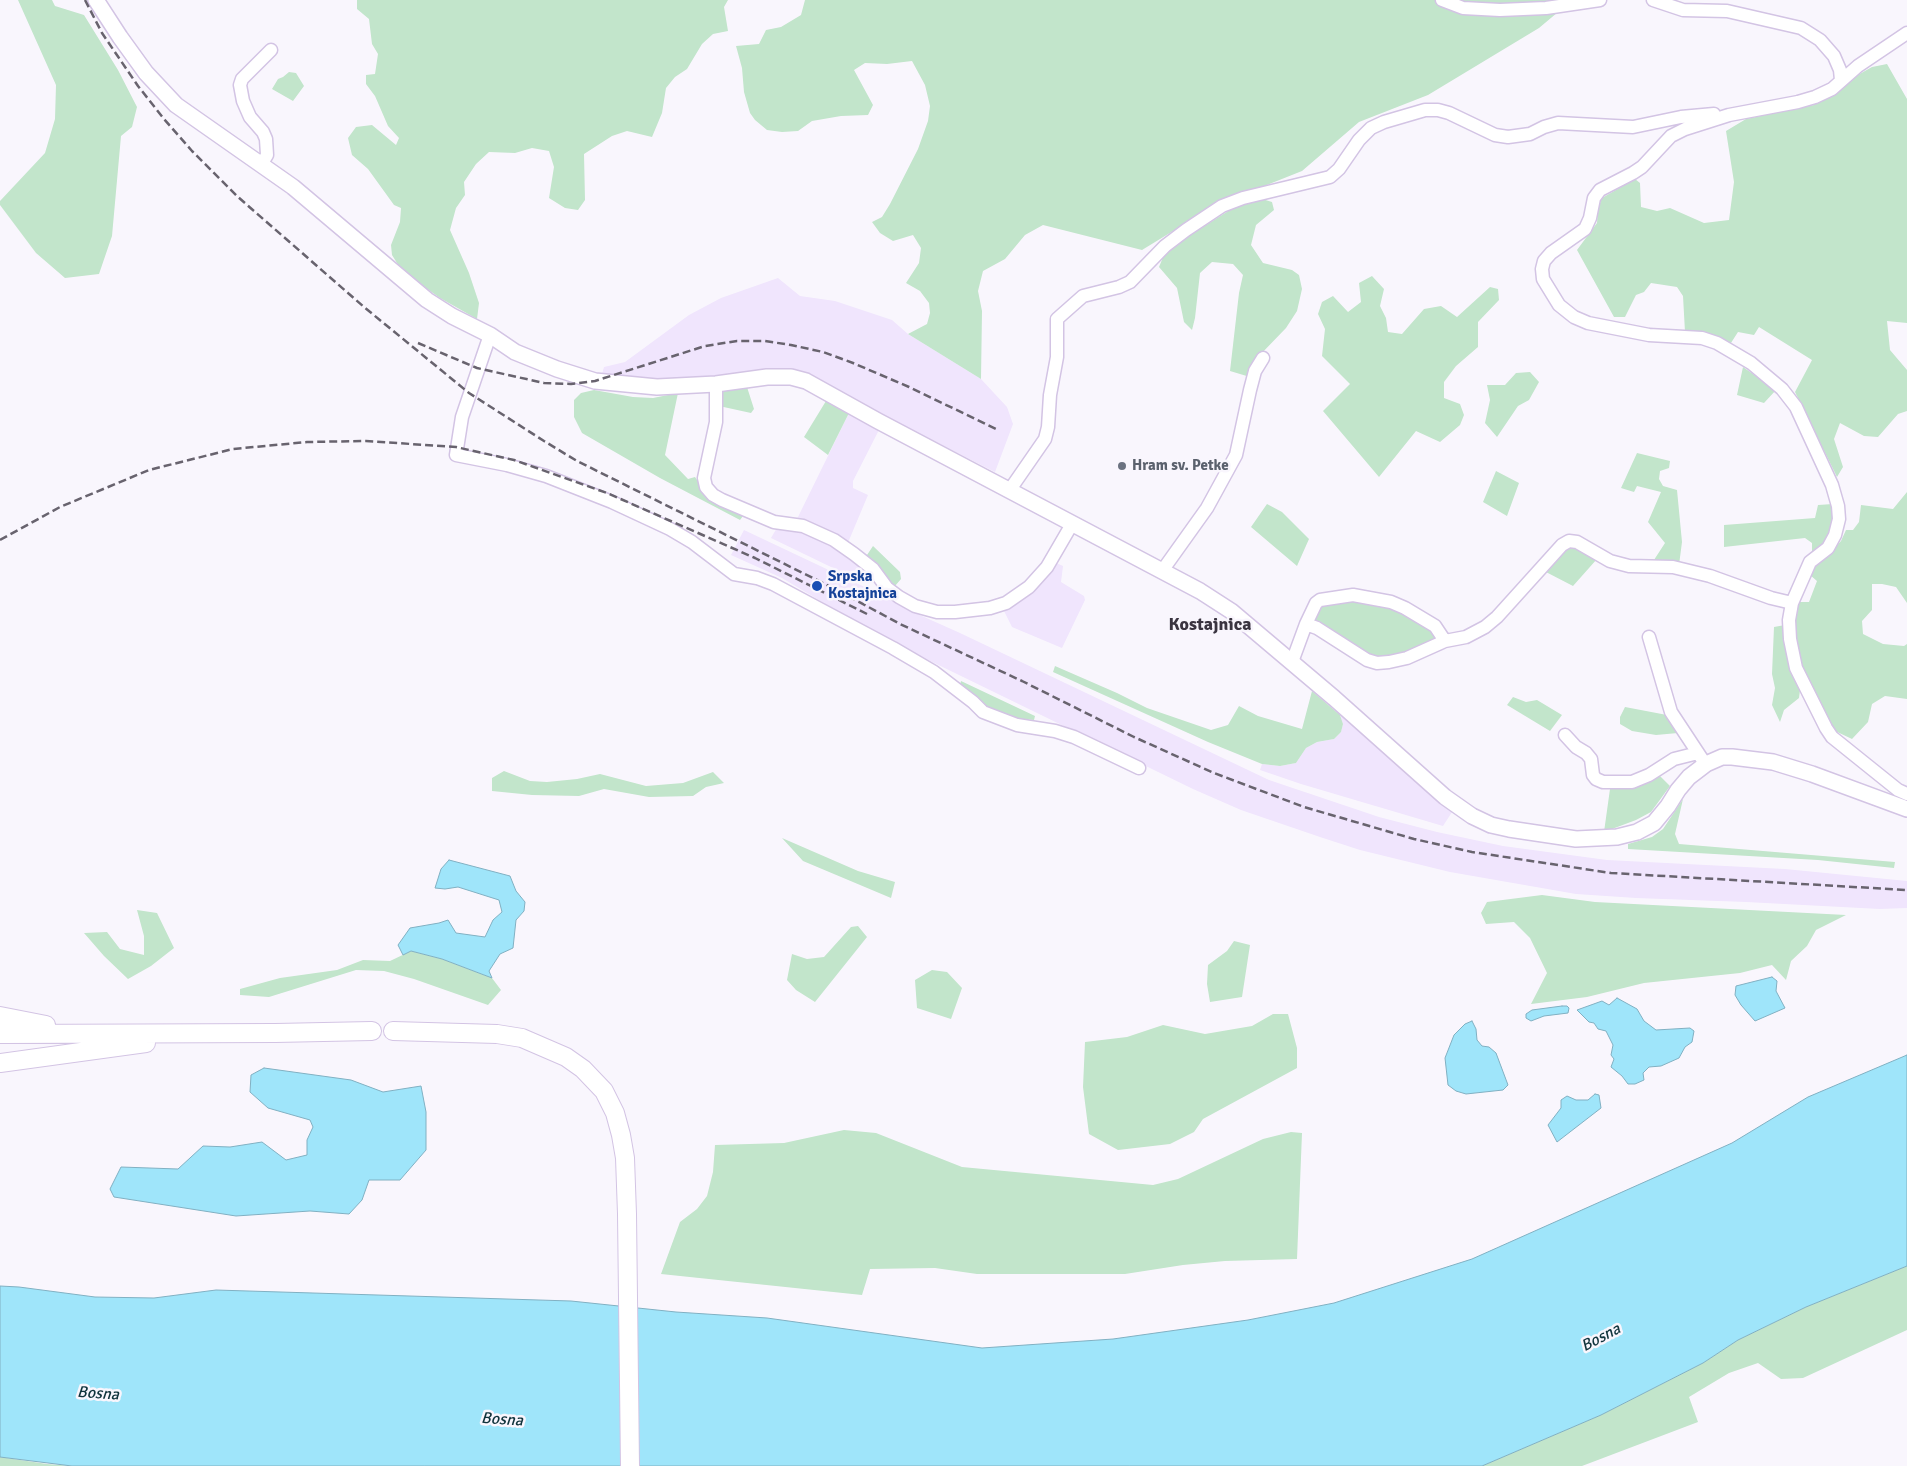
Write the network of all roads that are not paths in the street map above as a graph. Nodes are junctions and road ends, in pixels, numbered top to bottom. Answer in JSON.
{"nodes":[{"id":1,"x":96,"y":0,"type":"edge"},
{"id":2,"x":1442,"y":0,"type":"edge"},
{"id":3,"x":1600,"y":0,"type":"edge"},
{"id":4,"x":1653,"y":0,"type":"edge"},
{"id":5,"x":1907,"y":33,"type":"edge"},
{"id":6,"x":271,"y":50,"type":"dead end"},
{"id":7,"x":1841,"y":80,"type":"junction"},
{"id":8,"x":1729,"y":115,"type":"junction"},
{"id":9,"x":261,"y":164,"type":"junction"},
{"id":10,"x":490,"y":335,"type":"junction"},
{"id":11,"x":1263,"y":358,"type":"dead end"},
{"id":12,"x":716,"y":384,"type":"junction"},
{"id":13,"x":1009,"y":491,"type":"junction"},
{"id":14,"x":1072,"y":524,"type":"junction"},
{"id":15,"x":1162,"y":571,"type":"junction"},
{"id":16,"x":1792,"y":603,"type":"junction"},
{"id":17,"x":1306,"y":624,"type":"junction"},
{"id":18,"x":1649,"y":637,"type":"dead end"},
{"id":19,"x":1445,"y":641,"type":"junction"},
{"id":20,"x":1292,"y":662,"type":"junction"},
{"id":21,"x":1565,"y":735,"type":"dead end"},
{"id":22,"x":1702,"y":759,"type":"junction"},
{"id":23,"x":1139,"y":768,"type":"dead end"},
{"id":24,"x":1907,"y":794,"type":"edge"},
{"id":25,"x":1907,"y":809,"type":"edge"},
{"id":26,"x":0,"y":1016,"type":"edge"},
{"id":27,"x":372,"y":1031,"type":"dead end"},
{"id":28,"x":393,"y":1031,"type":"dead end"},
{"id":29,"x":0,"y":1034,"type":"edge"},
{"id":30,"x":118,"y":1034,"type":"junction"},
{"id":31,"x":230,"y":1034,"type":"junction"},
{"id":32,"x":0,"y":1063,"type":"edge"},
{"id":33,"x":630,"y":1466,"type":"edge"}],
"edges":[{"from":1,"to":9,"type":"main road"},
{"from":2,"to":3,"type":"street"},
{"from":4,"to":7,"type":"street"},
{"from":5,"to":7,"type":"street"},
{"from":6,"to":9,"type":"street"},
{"from":7,"to":8,"type":"street"},
{"from":8,"to":13,"type":"street"},
{"from":8,"to":16,"type":"street"},
{"from":9,"to":10,"type":"main road"},
{"from":10,"to":12,"type":"main road"},
{"from":10,"to":23,"type":"street"},
{"from":11,"to":15,"type":"street"},
{"from":12,"to":13,"type":"main road"},
{"from":12,"to":14,"type":"street"},
{"from":13,"to":14,"type":"main road"},
{"from":14,"to":15,"type":"main road"},
{"from":15,"to":20,"type":"main road"},
{"from":16,"to":19,"type":"street"},
{"from":16,"to":24,"type":"street"},
{"from":17,"to":19,"type":"street"},
{"from":17,"to":19,"type":"street"},
{"from":17,"to":20,"type":"street"},
{"from":18,"to":22,"type":"street"},
{"from":20,"to":22,"type":"main road"},
{"from":21,"to":22,"type":"street"},
{"from":22,"to":25,"type":"main road"},
{"from":26,"to":30,"type":"highway"},
{"from":27,"to":31,"type":"highway"},
{"from":28,"to":33,"type":"highway"},
{"from":29,"to":30,"type":"highway"},
{"from":30,"to":31,"type":"highway"},
{"from":31,"to":32,"type":"highway"}]}
